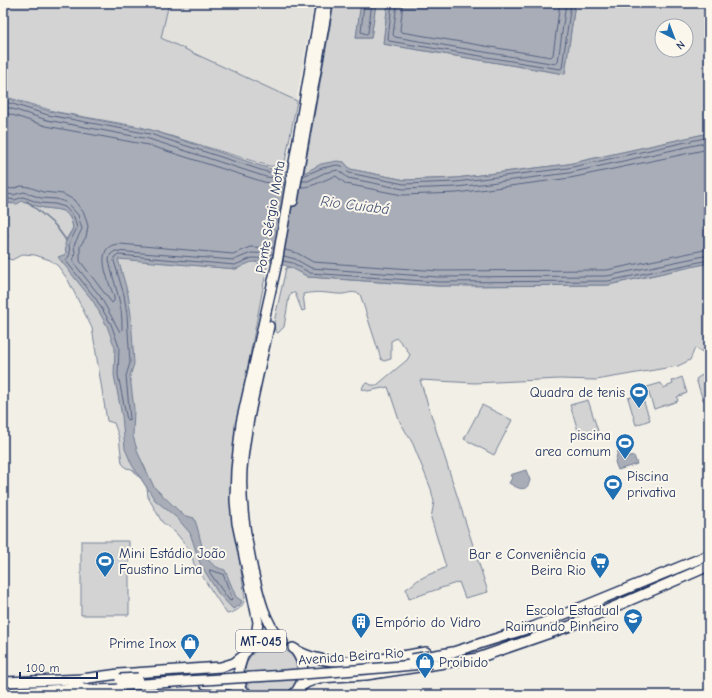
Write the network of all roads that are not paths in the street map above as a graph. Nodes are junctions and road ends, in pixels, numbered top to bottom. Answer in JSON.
{"nodes":[{"id":1,"x":321,"y":3,"type":"edge"},
{"id":2,"x":328,"y":3,"type":"edge"},
{"id":3,"x":307,"y":102,"type":"junction"},
{"id":4,"x":263,"y":338,"type":"junction"},
{"id":5,"x":709,"y":555,"type":"edge"},
{"id":6,"x":685,"y":566,"type":"junction"},
{"id":7,"x":709,"y":566,"type":"edge"},
{"id":8,"x":686,"y":575,"type":"junction"},
{"id":9,"x":280,"y":641,"type":"junction"},
{"id":10,"x":477,"y":644,"type":"junction"},
{"id":11,"x":292,"y":648,"type":"junction"},
{"id":12,"x":506,"y":649,"type":"junction"},
{"id":13,"x":244,"y":654,"type":"junction"},
{"id":14,"x":430,"y":660,"type":"junction"},
{"id":15,"x":82,"y":679,"type":"junction"},
{"id":16,"x":3,"y":682,"type":"edge"},
{"id":17,"x":120,"y":682,"type":"junction"},
{"id":18,"x":76,"y":688,"type":"junction"},
{"id":19,"x":3,"y":693,"type":"edge"},
{"id":20,"x":295,"y":693,"type":"edge"},
{"id":21,"x":248,"y":694,"type":"edge"}],
"edges":[{"from":1,"to":3,"type":"main road","number":"MT-045"},
{"from":2,"to":3,"type":"main road","number":"MT-045"},
{"from":3,"to":4,"type":"main road","name":"Ponte Sérgio Motta","number":"MT-045"},
{"from":4,"to":9,"type":"main road","number":"MT-045"},
{"from":4,"to":13,"type":"main road","number":"MT-045"},
{"from":5,"to":6,"type":"main road","name":"Avenida Beira Rio"},
{"from":6,"to":8,"type":"main road"},
{"from":6,"to":10,"type":"main road","name":"Avenida Beira Rio"},
{"from":7,"to":8,"type":"main road","name":"Avenida Beira Rio"},
{"from":8,"to":12,"type":"main road","name":"Avenida Beira Rio"},
{"from":9,"to":11,"type":"main road","number":"MT-045"},
{"from":9,"to":13,"type":"main road","number":"MT-045"},
{"from":10,"to":11,"type":"main road","name":"Avenida Beira Rio"},
{"from":10,"to":14,"type":"main road","name":"Avenida Beira Rio"},
{"from":11,"to":20,"type":"main road","number":"MT-045"},
{"from":12,"to":14,"type":"main road","name":"Avenida Beira Rio"},
{"from":12,"to":20,"type":"main road","name":"Avenida Beira Rio"},
{"from":13,"to":15,"type":"main road","name":"Avenida Beira Rio"},
{"from":13,"to":21,"type":"main road","number":"MT-045"},
{"from":14,"to":17,"type":"main road","name":"Avenida Beira Rio","bridge":true},
{"from":15,"to":16,"type":"main road","name":"Avenida Beira Rio"},
{"from":15,"to":17,"type":"main road","name":"Avenida Beira Rio"},
{"from":17,"to":18,"type":"main road","name":"Avenida Beira Rio"},
{"from":18,"to":19,"type":"main road","name":"Avenida Beira Rio"},
{"from":18,"to":21,"type":"main road","name":"Avenida Beira Rio"}]}
